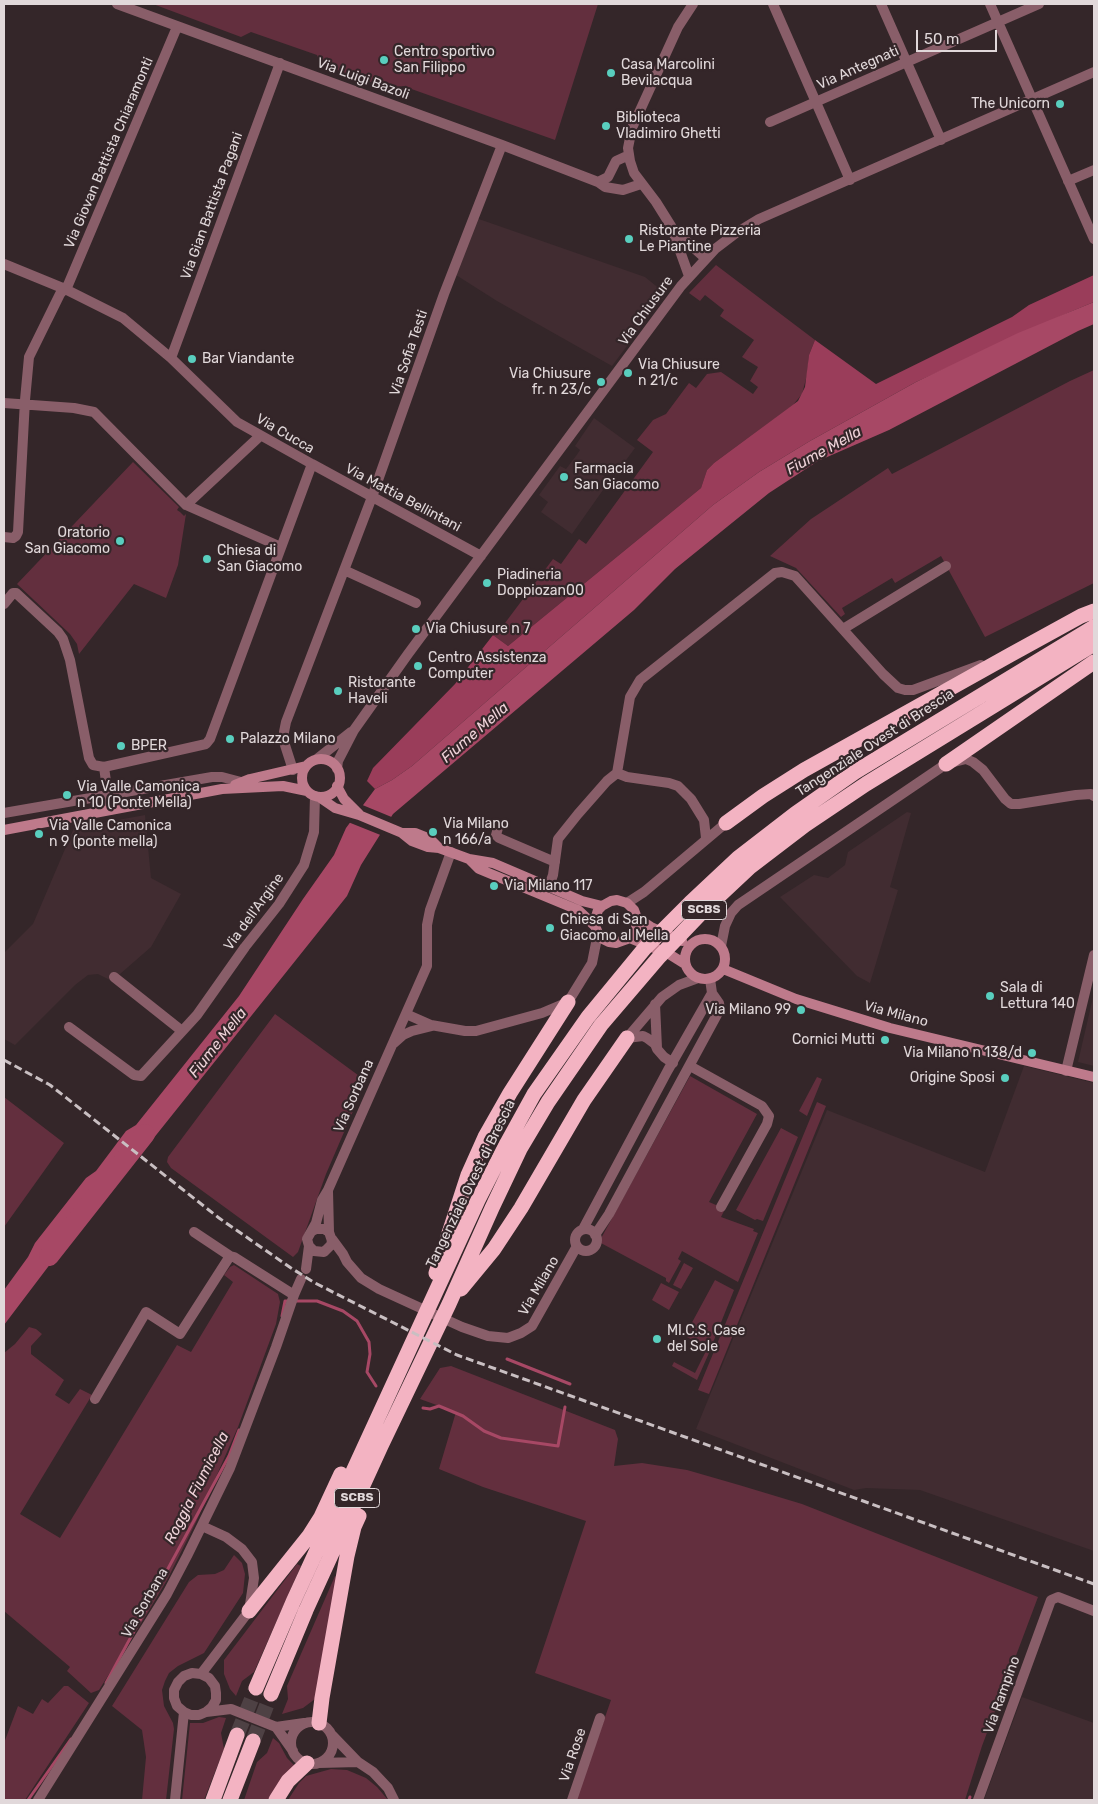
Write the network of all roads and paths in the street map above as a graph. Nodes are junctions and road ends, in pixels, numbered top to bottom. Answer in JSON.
{"nodes":[{"id":1,"x":117,"y":4,"type":"edge"},
{"id":2,"x":693,"y":4,"type":"edge"},
{"id":3,"x":773,"y":4,"type":"edge"},
{"id":4,"x":881,"y":4,"type":"edge"},
{"id":5,"x":990,"y":4,"type":"edge"},
{"id":6,"x":1039,"y":4,"type":"edge"},
{"id":7,"x":998,"y":22,"type":"junction"},
{"id":8,"x":177,"y":26,"type":"junction"},
{"id":9,"x":907,"y":62,"type":"junction"},
{"id":10,"x":280,"y":63,"type":"junction"},
{"id":11,"x":1094,"y":72,"type":"edge"},
{"id":12,"x":1032,"y":100,"type":"junction"},
{"id":13,"x":815,"y":102,"type":"junction"},
{"id":14,"x":770,"y":122,"type":"dead end"},
{"id":15,"x":941,"y":140,"type":"junction"},
{"id":16,"x":502,"y":145,"type":"junction"},
{"id":17,"x":629,"y":155,"type":"junction"},
{"id":18,"x":1094,"y":170,"type":"edge"},
{"id":19,"x":850,"y":180,"type":"junction"},
{"id":20,"x":1068,"y":181,"type":"junction"},
{"id":21,"x":598,"y":182,"type":"junction"},
{"id":22,"x":641,"y":184,"type":"junction"},
{"id":23,"x":671,"y":226,"type":"junction"},
{"id":24,"x":1094,"y":239,"type":"edge"},
{"id":25,"x":705,"y":258,"type":"junction"},
{"id":26,"x":4,"y":264,"type":"edge"},
{"id":27,"x":689,"y":276,"type":"junction"},
{"id":28,"x":65,"y":289,"type":"junction"},
{"id":29,"x":171,"y":358,"type":"junction"},
{"id":30,"x":4,"y":404,"type":"edge"},
{"id":31,"x":24,"y":405,"type":"junction"},
{"id":32,"x":260,"y":436,"type":"junction"},
{"id":33,"x":312,"y":464,"type":"junction"},
{"id":34,"x":372,"y":497,"type":"junction"},
{"id":35,"x":186,"y":505,"type":"junction"},
{"id":36,"x":4,"y":537,"type":"edge"},
{"id":37,"x":281,"y":547,"type":"junction"},
{"id":38,"x":481,"y":556,"type":"junction"},
{"id":39,"x":946,"y":566,"type":"dead end"},
{"id":40,"x":344,"y":570,"type":"junction"},
{"id":41,"x":416,"y":603,"type":"dead end"},
{"id":42,"x":4,"y":604,"type":"edge"},
{"id":43,"x":1094,"y":611,"type":"edge"},
{"id":44,"x":1094,"y":627,"type":"edge"},
{"id":45,"x":843,"y":629,"type":"junction"},
{"id":46,"x":1094,"y":644,"type":"edge"},
{"id":47,"x":1010,"y":654,"type":"junction"},
{"id":48,"x":1094,"y":662,"type":"edge"},
{"id":49,"x":354,"y":730,"type":"junction"},
{"id":50,"x":318,"y":760,"type":"junction"},
{"id":51,"x":946,"y":764,"type":"junction"},
{"id":52,"x":306,"y":766,"type":"junction"},
{"id":53,"x":104,"y":767,"type":"junction"},
{"id":54,"x":337,"y":769,"type":"junction"},
{"id":55,"x":293,"y":770,"type":"junction"},
{"id":56,"x":617,"y":773,"type":"junction"},
{"id":57,"x":241,"y":782,"type":"junction"},
{"id":58,"x":337,"y":786,"type":"junction"},
{"id":59,"x":222,"y":789,"type":"junction"},
{"id":60,"x":314,"y":795,"type":"junction"},
{"id":61,"x":1093,"y":795,"type":"edge"},
{"id":62,"x":108,"y":796,"type":"junction"},
{"id":63,"x":110,"y":810,"type":"junction"},
{"id":64,"x":4,"y":813,"type":"edge"},
{"id":65,"x":360,"y":815,"type":"junction"},
{"id":66,"x":704,"y":820,"type":"junction"},
{"id":67,"x":726,"y":822,"type":"junction"},
{"id":68,"x":498,"y":828,"type":"dead end"},
{"id":69,"x":5,"y":829,"type":"edge"},
{"id":70,"x":706,"y":838,"type":"junction"},
{"id":71,"x":451,"y":852,"type":"junction"},
{"id":72,"x":468,"y":859,"type":"junction"},
{"id":73,"x":555,"y":862,"type":"junction"},
{"id":74,"x":549,"y":886,"type":"junction"},
{"id":75,"x":627,"y":903,"type":"junction"},
{"id":76,"x":602,"y":906,"type":"junction"},
{"id":77,"x":637,"y":918,"type":"junction"},
{"id":78,"x":597,"y":929,"type":"junction"},
{"id":79,"x":635,"y":940,"type":"junction"},
{"id":80,"x":690,"y":943,"type":"junction"},
{"id":81,"x":721,"y":946,"type":"junction"},
{"id":82,"x":1094,"y":955,"type":"edge"},
{"id":83,"x":681,"y":961,"type":"junction"},
{"id":84,"x":723,"y":969,"type":"junction"},
{"id":85,"x":114,"y":977,"type":"dead end"},
{"id":86,"x":698,"y":978,"type":"junction"},
{"id":87,"x":710,"y":979,"type":"junction"},
{"id":88,"x":712,"y":993,"type":"junction"},
{"id":89,"x":568,"y":1002,"type":"junction"},
{"id":90,"x":655,"y":1004,"type":"junction"},
{"id":91,"x":406,"y":1014,"type":"junction"},
{"id":92,"x":436,"y":1026,"type":"junction"},
{"id":93,"x":69,"y":1027,"type":"dead end"},
{"id":94,"x":182,"y":1031,"type":"junction"},
{"id":95,"x":627,"y":1038,"type":"junction"},
{"id":96,"x":392,"y":1044,"type":"junction"},
{"id":97,"x":657,"y":1049,"type":"junction"},
{"id":98,"x":673,"y":1063,"type":"junction"},
{"id":99,"x":691,"y":1064,"type":"junction"},
{"id":100,"x":1066,"y":1071,"type":"junction"},
{"id":101,"x":683,"y":1078,"type":"junction"},
{"id":102,"x":1094,"y":1078,"type":"edge"},
{"id":103,"x":328,"y":1190,"type":"junction"},
{"id":104,"x":721,"y":1207,"type":"dead end"},
{"id":105,"x":583,"y":1229,"type":"junction"},
{"id":106,"x":312,"y":1231,"type":"junction"},
{"id":107,"x":194,"y":1232,"type":"dead end"},
{"id":108,"x":596,"y":1235,"type":"junction"},
{"id":109,"x":330,"y":1236,"type":"junction"},
{"id":110,"x":309,"y":1246,"type":"junction"},
{"id":111,"x":577,"y":1246,"type":"junction"},
{"id":112,"x":321,"y":1252,"type":"junction"},
{"id":113,"x":230,"y":1256,"type":"junction"},
{"id":114,"x":346,"y":1262,"type":"junction"},
{"id":115,"x":301,"y":1279,"type":"dead end"},
{"id":116,"x":294,"y":1295,"type":"junction"},
{"id":117,"x":449,"y":1304,"type":"junction"},
{"id":118,"x":419,"y":1329,"type":"junction"},
{"id":119,"x":95,"y":1399,"type":"dead end"},
{"id":120,"x":381,"y":1446,"type":"junction"},
{"id":121,"x":364,"y":1449,"type":"junction"},
{"id":122,"x":202,"y":1526,"type":"junction"},
{"id":123,"x":249,"y":1611,"type":"junction"},
{"id":124,"x":1094,"y":1612,"type":"edge"},
{"id":125,"x":201,"y":1674,"type":"junction"},
{"id":126,"x":214,"y":1686,"type":"junction"},
{"id":127,"x":256,"y":1688,"type":"tunnel mouth"},
{"id":128,"x":271,"y":1694,"type":"tunnel mouth"},
{"id":129,"x":231,"y":1708,"type":"junction"},
{"id":130,"x":184,"y":1712,"type":"junction"},
{"id":131,"x":206,"y":1712,"type":"junction"},
{"id":132,"x":600,"y":1718,"type":"dead end"},
{"id":133,"x":314,"y":1722,"type":"junction"},
{"id":134,"x":276,"y":1727,"type":"junction"},
{"id":135,"x":331,"y":1734,"type":"junction"},
{"id":136,"x":237,"y":1735,"type":"tunnel mouth"},
{"id":137,"x":252,"y":1741,"type":"tunnel mouth"},
{"id":138,"x":293,"y":1752,"type":"junction"},
{"id":139,"x":358,"y":1762,"type":"junction"},
{"id":140,"x":312,"y":1763,"type":"junction"},
{"id":141,"x":38,"y":1800,"type":"edge"},
{"id":142,"x":175,"y":1800,"type":"edge"},
{"id":143,"x":213,"y":1800,"type":"edge"},
{"id":144,"x":230,"y":1800,"type":"edge"},
{"id":145,"x":276,"y":1800,"type":"edge"},
{"id":146,"x":394,"y":1800,"type":"edge"},
{"id":147,"x":572,"y":1800,"type":"edge"},
{"id":148,"x":978,"y":1800,"type":"edge"}],
"edges":[{"from":1,"to":8,"type":"street","name":"Via Luigi Bazoli"},
{"from":2,"to":17,"type":"street"},
{"from":3,"to":13,"type":"street"},
{"from":4,"to":9,"type":"street"},
{"from":5,"to":7,"type":"street"},
{"from":6,"to":7,"type":"street","name":"Via Antegnati"},
{"from":7,"to":9,"type":"street","name":"Via Antegnati"},
{"from":7,"to":12,"type":"street"},
{"from":8,"to":10,"type":"street","name":"Via Luigi Bazoli"},
{"from":8,"to":28,"type":"street","name":"Via Giovan Battista Chiaramonti"},
{"from":9,"to":13,"type":"street","name":"Via Antegnati"},
{"from":9,"to":15,"type":"street"},
{"from":10,"to":16,"type":"street","name":"Via Luigi Bazoli"},
{"from":10,"to":29,"type":"street","name":"Via Gian Battista Pagani"},
{"from":11,"to":12,"type":"street","name":"Via Chiusure"},
{"from":12,"to":15,"type":"street","name":"Via Chiusure"},
{"from":12,"to":20,"type":"street"},
{"from":13,"to":14,"type":"street","name":"Via Antegnati"},
{"from":13,"to":19,"type":"street"},
{"from":15,"to":19,"type":"street","name":"Via Chiusure"},
{"from":16,"to":21,"type":"street","name":"Via Luigi Bazoli"},
{"from":16,"to":34,"type":"street","name":"Via Sofia Testi"},
{"from":17,"to":21,"type":"street"},
{"from":17,"to":22,"type":"street"},
{"from":18,"to":20,"type":"street"},
{"from":19,"to":25,"type":"street","name":"Via Chiusure"},
{"from":20,"to":24,"type":"street"},
{"from":21,"to":22,"type":"street","name":"Via Luigi Bazoli"},
{"from":22,"to":23,"type":"street"},
{"from":23,"to":25,"type":"street"},
{"from":23,"to":27,"type":"street"},
{"from":25,"to":27,"type":"street","name":"Via Chiusure"},
{"from":26,"to":28,"type":"street","name":"Via Cucca"},
{"from":27,"to":38,"type":"street","name":"Via Chiusure"},
{"from":28,"to":29,"type":"street","name":"Via Cucca"},
{"from":28,"to":31,"type":"street","name":"Via Giovan Battista Chiaramonti"},
{"from":29,"to":32,"type":"street","name":"Via Cucca"},
{"from":30,"to":31,"type":"street"},
{"from":31,"to":35,"type":"street"},
{"from":31,"to":36,"type":"street","name":"Via Giovan Battista Chiaramonti"},
{"from":32,"to":33,"type":"street","name":"Via Cucca"},
{"from":32,"to":35,"type":"street"},
{"from":33,"to":34,"type":"street","name":"Via Mattia Bellintani"},
{"from":33,"to":37,"type":"street","name":"Via Cucca"},
{"from":34,"to":38,"type":"street","name":"Via Mattia Bellintani"},
{"from":34,"to":40,"type":"street","name":"Via Sofia Testi"},
{"from":35,"to":37,"type":"street"},
{"from":37,"to":53,"type":"street","name":"Via Cucca"},
{"from":38,"to":49,"type":"street","name":"Via Chiusure"},
{"from":39,"to":45,"type":"street"},
{"from":40,"to":41,"type":"street"},
{"from":40,"to":55,"type":"street","name":"Via Sofia Testi"},
{"from":42,"to":53,"type":"street"},
{"from":43,"to":47,"type":"highway"},
{"from":44,"to":118,"type":"highway","name":"Tangenziale Ovest di Brescia","number":"SCBS"},
{"from":45,"to":47,"type":"street"},
{"from":45,"to":56,"type":"street"},
{"from":46,"to":117,"type":"highway","number":"SCBS"},
{"from":47,"to":67,"type":"highway"},
{"from":48,"to":51,"type":"highway"},
{"from":49,"to":50,"type":"street","name":"Via Chiusure"},
{"from":49,"to":54,"type":"street","name":"Via Chiusure"},
{"from":50,"to":52,"type":"main road"},
{"from":50,"to":54,"type":"main road"},
{"from":51,"to":61,"type":"street"},
{"from":51,"to":81,"type":"street"},
{"from":52,"to":55,"type":"main road"},
{"from":52,"to":60,"type":"main road"},
{"from":53,"to":62,"type":"street"},
{"from":54,"to":58,"type":"main road"},
{"from":55,"to":57,"type":"main road"},
{"from":56,"to":66,"type":"street"},
{"from":56,"to":73,"type":"street"},
{"from":57,"to":59,"type":"main road"},
{"from":57,"to":62,"type":"street"},
{"from":58,"to":60,"type":"main road"},
{"from":58,"to":65,"type":"main road"},
{"from":59,"to":60,"type":"main road"},
{"from":59,"to":63,"type":"main road"},
{"from":60,"to":65,"type":"main road"},
{"from":60,"to":94,"type":"street","name":"Via dell'Argine"},
{"from":62,"to":63,"type":"street"},
{"from":62,"to":64,"type":"street"},
{"from":63,"to":69,"type":"main road"},
{"from":65,"to":71,"type":"main road"},
{"from":66,"to":67,"type":"street"},
{"from":66,"to":70,"type":"street"},
{"from":67,"to":70,"type":"street"},
{"from":68,"to":73,"type":"street"},
{"from":70,"to":75,"type":"street"},
{"from":71,"to":72,"type":"main road"},
{"from":71,"to":91,"type":"street","name":"Via Sorbana"},
{"from":72,"to":74,"type":"main road"},
{"from":72,"to":78,"type":"main road"},
{"from":73,"to":74,"type":"street"},
{"from":74,"to":76,"type":"main road"},
{"from":75,"to":76,"type":"main road"},
{"from":75,"to":77,"type":"main road"},
{"from":76,"to":78,"type":"main road"},
{"from":77,"to":79,"type":"main road"},
{"from":77,"to":80,"type":"main road"},
{"from":78,"to":79,"type":"main road"},
{"from":78,"to":89,"type":"street"},
{"from":79,"to":83,"type":"main road"},
{"from":80,"to":81,"type":"main road"},
{"from":80,"to":83,"type":"main road"},
{"from":81,"to":84,"type":"main road"},
{"from":82,"to":100,"type":"street"},
{"from":83,"to":86,"type":"main road"},
{"from":84,"to":87,"type":"main road"},
{"from":84,"to":100,"type":"main road","name":"Via Milano"},
{"from":85,"to":94,"type":"street"},
{"from":86,"to":87,"type":"main road"},
{"from":86,"to":90,"type":"street"},
{"from":87,"to":88,"type":"street"},
{"from":88,"to":98,"type":"street"},
{"from":88,"to":99,"type":"street"},
{"from":89,"to":92,"type":"street"},
{"from":89,"to":118,"type":"highway"},
{"from":90,"to":95,"type":"street"},
{"from":90,"to":97,"type":"street"},
{"from":91,"to":92,"type":"street"},
{"from":91,"to":96,"type":"street","name":"Via Sorbana"},
{"from":92,"to":96,"type":"street"},
{"from":93,"to":94,"type":"street","name":"Via dell'Argine"},
{"from":95,"to":97,"type":"street"},
{"from":95,"to":117,"type":"highway"},
{"from":96,"to":103,"type":"street","name":"Via Sorbana"},
{"from":97,"to":98,"type":"street"},
{"from":98,"to":99,"type":"street"},
{"from":98,"to":101,"type":"street"},
{"from":98,"to":105,"type":"street"},
{"from":99,"to":101,"type":"street"},
{"from":99,"to":104,"type":"street"},
{"from":100,"to":102,"type":"main road","name":"Via Milano"},
{"from":101,"to":108,"type":"street"},
{"from":103,"to":106,"type":"street","name":"Via Sorbana"},
{"from":103,"to":109,"type":"street","name":"Via Sorbana"},
{"from":105,"to":108,"type":"street"},
{"from":105,"to":111,"type":"street"},
{"from":106,"to":109,"type":"street"},
{"from":106,"to":110,"type":"street","name":"Via Sorbana"},
{"from":107,"to":113,"type":"street"},
{"from":108,"to":111,"type":"street"},
{"from":109,"to":112,"type":"street","name":"Via Sorbana"},
{"from":109,"to":114,"type":"street"},
{"from":110,"to":112,"type":"street"},
{"from":110,"to":112,"type":"street","name":"Via Sorbana"},
{"from":111,"to":114,"type":"street","name":"Via Milano"},
{"from":112,"to":114,"type":"street"},
{"from":113,"to":116,"type":"street"},
{"from":113,"to":119,"type":"street"},
{"from":115,"to":116,"type":"street","name":"Via Sorbana"},
{"from":116,"to":122,"type":"street","name":"Via Sorbana"},
{"from":117,"to":120,"type":"highway","number":"SCBS"},
{"from":118,"to":121,"type":"highway","name":"Tangenziale Ovest di Brescia","number":"SCBS"},
{"from":120,"to":128,"type":"highway","number":"SCBS"},
{"from":120,"to":133,"type":"highway"},
{"from":121,"to":123,"type":"highway"},
{"from":121,"to":127,"type":"highway","name":"Tangenziale Ovest di Brescia","number":"SCBS"},
{"from":122,"to":123,"type":"street"},
{"from":122,"to":141,"type":"street","name":"Via Sorbana"},
{"from":123,"to":125,"type":"street"},
{"from":124,"to":148,"type":"street","name":"Via Rampino"},
{"from":125,"to":126,"type":"street"},
{"from":125,"to":130,"type":"street"},
{"from":126,"to":129,"type":"street"},
{"from":126,"to":131,"type":"street"},
{"from":129,"to":131,"type":"street"},
{"from":129,"to":134,"type":"street"},
{"from":130,"to":131,"type":"street"},
{"from":130,"to":142,"type":"street"},
{"from":132,"to":147,"type":"street","name":"Via Rose"},
{"from":133,"to":134,"type":"street"},
{"from":133,"to":135,"type":"street"},
{"from":133,"to":138,"type":"street"},
{"from":134,"to":138,"type":"street"},
{"from":135,"to":139,"type":"street"},
{"from":135,"to":140,"type":"street"},
{"from":136,"to":143,"type":"highway"},
{"from":137,"to":144,"type":"highway"},
{"from":138,"to":140,"type":"street"},
{"from":139,"to":140,"type":"street"},
{"from":139,"to":146,"type":"street"},
{"from":140,"to":145,"type":"highway"}]}
